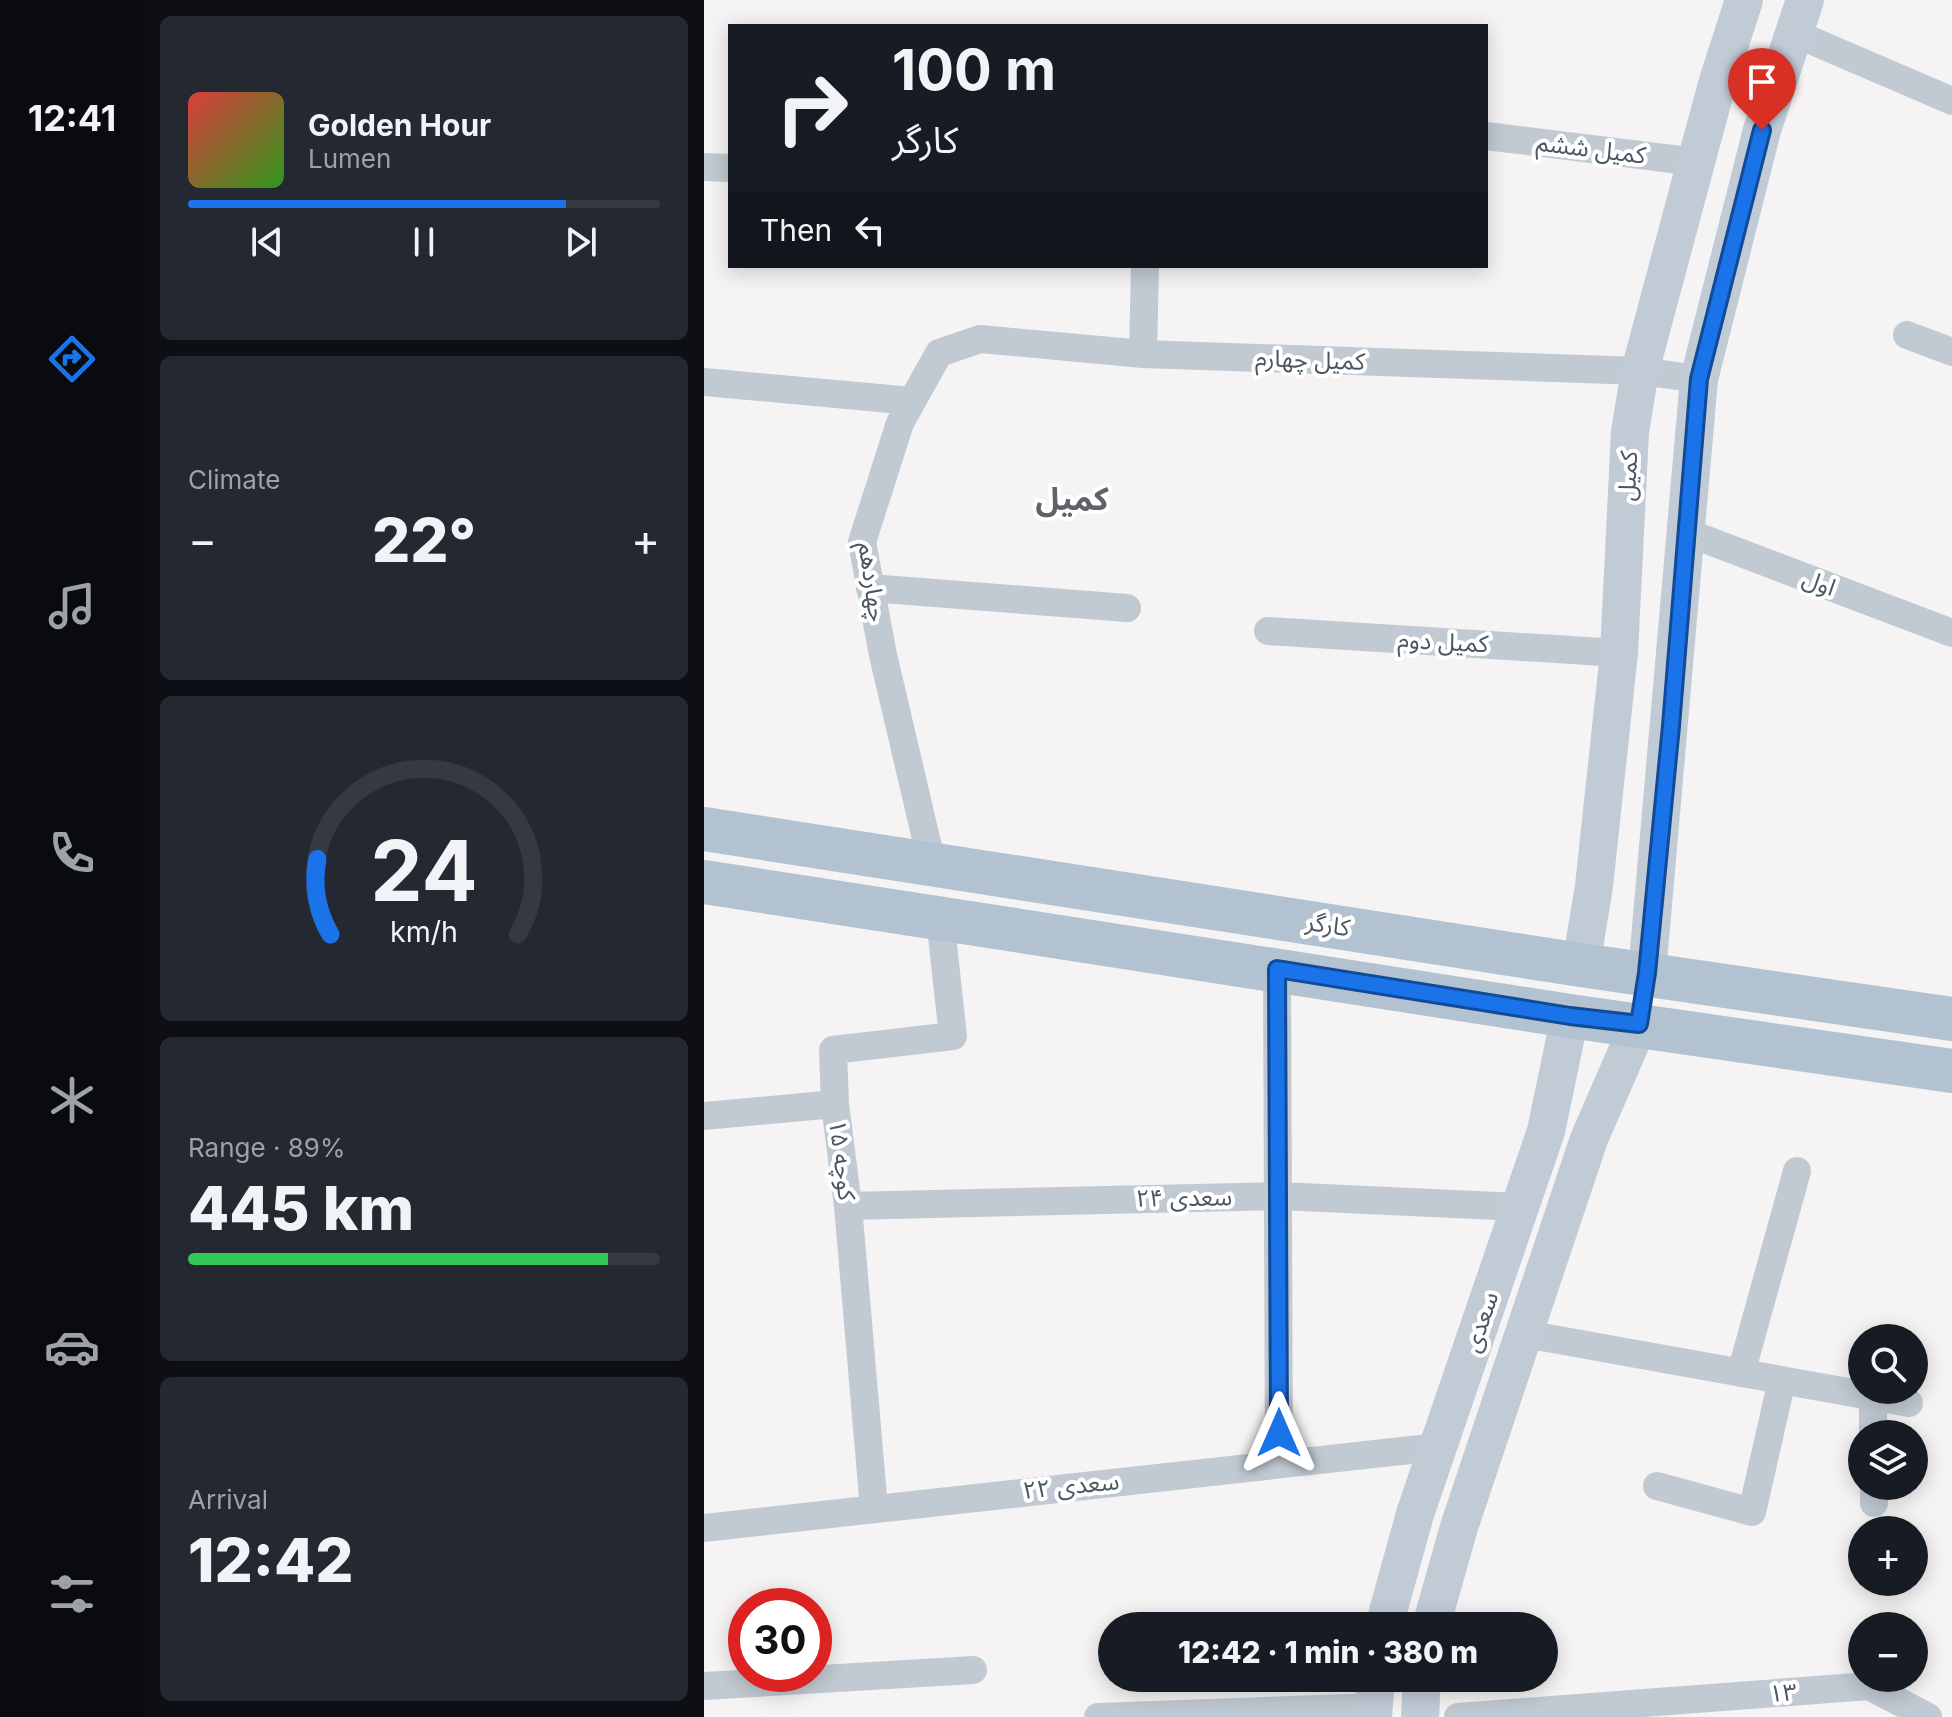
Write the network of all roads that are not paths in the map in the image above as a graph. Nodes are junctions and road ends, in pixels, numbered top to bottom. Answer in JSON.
{"nodes":[{"id":1,"x":1744,"y":0,"type":"edge"},
{"id":2,"x":1800,"y":16,"type":"edge"},
{"id":3,"x":1952,"y":101,"type":"edge"},
{"id":4,"x":1488,"y":136,"type":"edge"},
{"id":5,"x":1696,"y":162,"type":"junction"},
{"id":6,"x":704,"y":167,"type":"edge"},
{"id":7,"x":728,"y":168,"type":"edge"},
{"id":8,"x":1145,"y":268,"type":"edge"},
{"id":9,"x":1907,"y":335,"type":"dead end"},
{"id":10,"x":980,"y":339,"type":"joint"},
{"id":11,"x":1952,"y":351,"type":"edge"},
{"id":12,"x":1143,"y":354,"type":"junction"},
{"id":13,"x":1640,"y":371,"type":"junction"},
{"id":14,"x":1699,"y":379,"type":"junction"},
{"id":15,"x":704,"y":382,"type":"edge"},
{"id":16,"x":912,"y":401,"type":"junction"},
{"id":17,"x":1686,"y":532,"type":"junction"},
{"id":18,"x":870,"y":588,"type":"junction"},
{"id":19,"x":1127,"y":608,"type":"dead end"},
{"id":20,"x":1268,"y":631,"type":"dead end"},
{"id":21,"x":1952,"y":633,"type":"edge"},
{"id":22,"x":1619,"y":653,"type":"junction"},
{"id":23,"x":704,"y":829,"type":"edge"},
{"id":24,"x":932,"y":864,"type":"junction"},
{"id":25,"x":704,"y":882,"type":"edge"},
{"id":26,"x":940,"y":918,"type":"junction"},
{"id":27,"x":1581,"y":965,"type":"junction"},
{"id":28,"x":1277,"y":969,"type":"junction"},
{"id":29,"x":1647,"y":973,"type":"junction"},
{"id":30,"x":1570,"y":1016,"type":"junction"},
{"id":31,"x":1952,"y":1019,"type":"edge"},
{"id":32,"x":1639,"y":1024,"type":"junction"},
{"id":33,"x":1952,"y":1071,"type":"edge"},
{"id":34,"x":835,"y":1104,"type":"junction"},
{"id":35,"x":704,"y":1116,"type":"edge"},
{"id":36,"x":1546,"y":1131,"type":"junction"},
{"id":37,"x":1589,"y":1139,"type":"junction"},
{"id":38,"x":1797,"y":1171,"type":"dead end"},
{"id":39,"x":1279,"y":1196,"type":"junction"},
{"id":40,"x":848,"y":1206,"type":"junction"},
{"id":41,"x":1520,"y":1207,"type":"junction"},
{"id":42,"x":1525,"y":1334,"type":"junction"},
{"id":43,"x":1741,"y":1373,"type":"junction"},
{"id":44,"x":1782,"y":1380,"type":"junction"},
{"id":45,"x":1848,"y":1392,"type":"edge"},
{"id":46,"x":1438,"y":1447,"type":"junction"},
{"id":47,"x":1279,"y":1463,"type":"junction"},
{"id":48,"x":1657,"y":1486,"type":"dead end"},
{"id":49,"x":874,"y":1509,"type":"junction"},
{"id":50,"x":704,"y":1528,"type":"edge"},
{"id":51,"x":1388,"y":1612,"type":"edge"},
{"id":52,"x":1435,"y":1612,"type":"edge"},
{"id":53,"x":973,"y":1670,"type":"dead end"},
{"id":54,"x":704,"y":1686,"type":"edge"},
{"id":55,"x":1421,"y":1692,"type":"edge"},
{"id":56,"x":1374,"y":1701,"type":"edge"},
{"id":57,"x":1098,"y":1717,"type":"edge"},
{"id":58,"x":1420,"y":1717,"type":"edge"},
{"id":59,"x":1458,"y":1717,"type":"edge"},
{"id":60,"x":1928,"y":1717,"type":"edge"}],
"edges":[{"from":1,"to":5,"type":"street","name":"کمیل"},
{"from":2,"to":3,"type":"street"},
{"from":2,"to":14,"type":"street"},
{"from":4,"to":5,"type":"street","name":"کمیل ششم"},
{"from":5,"to":13,"type":"street","name":"کمیل"},
{"from":6,"to":7,"type":"street"},
{"from":8,"to":12,"type":"street"},
{"from":9,"to":11,"type":"street"},
{"from":10,"to":12,"type":"street","name":"کمیل چهارم"},
{"from":10,"to":16,"type":"street","name":"چهاردهم"},
{"from":12,"to":13,"type":"street","name":"کمیل چهارم"},
{"from":13,"to":14,"type":"street","name":"کمیل چهارم"},
{"from":13,"to":22,"type":"street","name":"کمیل"},
{"from":14,"to":17,"type":"street"},
{"from":15,"to":16,"type":"street"},
{"from":16,"to":18,"type":"street","name":"چهاردهم"},
{"from":17,"to":21,"type":"street","name":"اول"},
{"from":17,"to":29,"type":"street"},
{"from":18,"to":19,"type":"street"},
{"from":18,"to":24,"type":"street","name":"چهاردهم"},
{"from":20,"to":22,"type":"street","name":"کمیل دوم"},
{"from":22,"to":27,"type":"street","name":"کمیل"},
{"from":23,"to":24,"type":"main road","name":"کارگر"},
{"from":24,"to":27,"type":"main road","name":"کارگر"},
{"from":25,"to":26,"type":"main road"},
{"from":26,"to":28,"type":"main road"},
{"from":26,"to":34,"type":"street","name":"کوچه ۱۵"},
{"from":27,"to":29,"type":"main road","name":"کارگر"},
{"from":27,"to":30,"type":"main road"},
{"from":28,"to":30,"type":"main road"},
{"from":28,"to":39,"type":"street"},
{"from":29,"to":31,"type":"main road","name":"کارگر"},
{"from":29,"to":32,"type":"main road"},
{"from":30,"to":32,"type":"main road"},
{"from":30,"to":36,"type":"street","name":"سعدی"},
{"from":32,"to":33,"type":"main road"},
{"from":32,"to":37,"type":"street","name":"سعدی"},
{"from":34,"to":35,"type":"street"},
{"from":34,"to":40,"type":"street","name":"کوچه ۱۵"},
{"from":36,"to":37,"type":"street"},
{"from":36,"to":41,"type":"street","name":"سعدی"},
{"from":37,"to":42,"type":"street","name":"سعدی"},
{"from":38,"to":43,"type":"street"},
{"from":39,"to":40,"type":"street","name":"سعدی ۲۴"},
{"from":39,"to":41,"type":"street","name":"سعدی ۲۴"},
{"from":39,"to":47,"type":"street"},
{"from":40,"to":49,"type":"street","name":"کوچه ۱۵"},
{"from":41,"to":46,"type":"street","name":"سعدی"},
{"from":42,"to":43,"type":"street"},
{"from":42,"to":52,"type":"street","name":"سعدی"},
{"from":43,"to":44,"type":"street"},
{"from":44,"to":45,"type":"street"},
{"from":44,"to":48,"type":"street"},
{"from":46,"to":47,"type":"street","name":"سعدی ۲۲"},
{"from":46,"to":51,"type":"street","name":"سعدی"},
{"from":47,"to":49,"type":"street","name":"سعدی ۲۲"},
{"from":49,"to":50,"type":"street","name":"سعدی ۲۲"},
{"from":53,"to":54,"type":"street"},
{"from":55,"to":58,"type":"street"},
{"from":56,"to":57,"type":"street"},
{"from":59,"to":60,"type":"street","name":"۱۳"}]}
